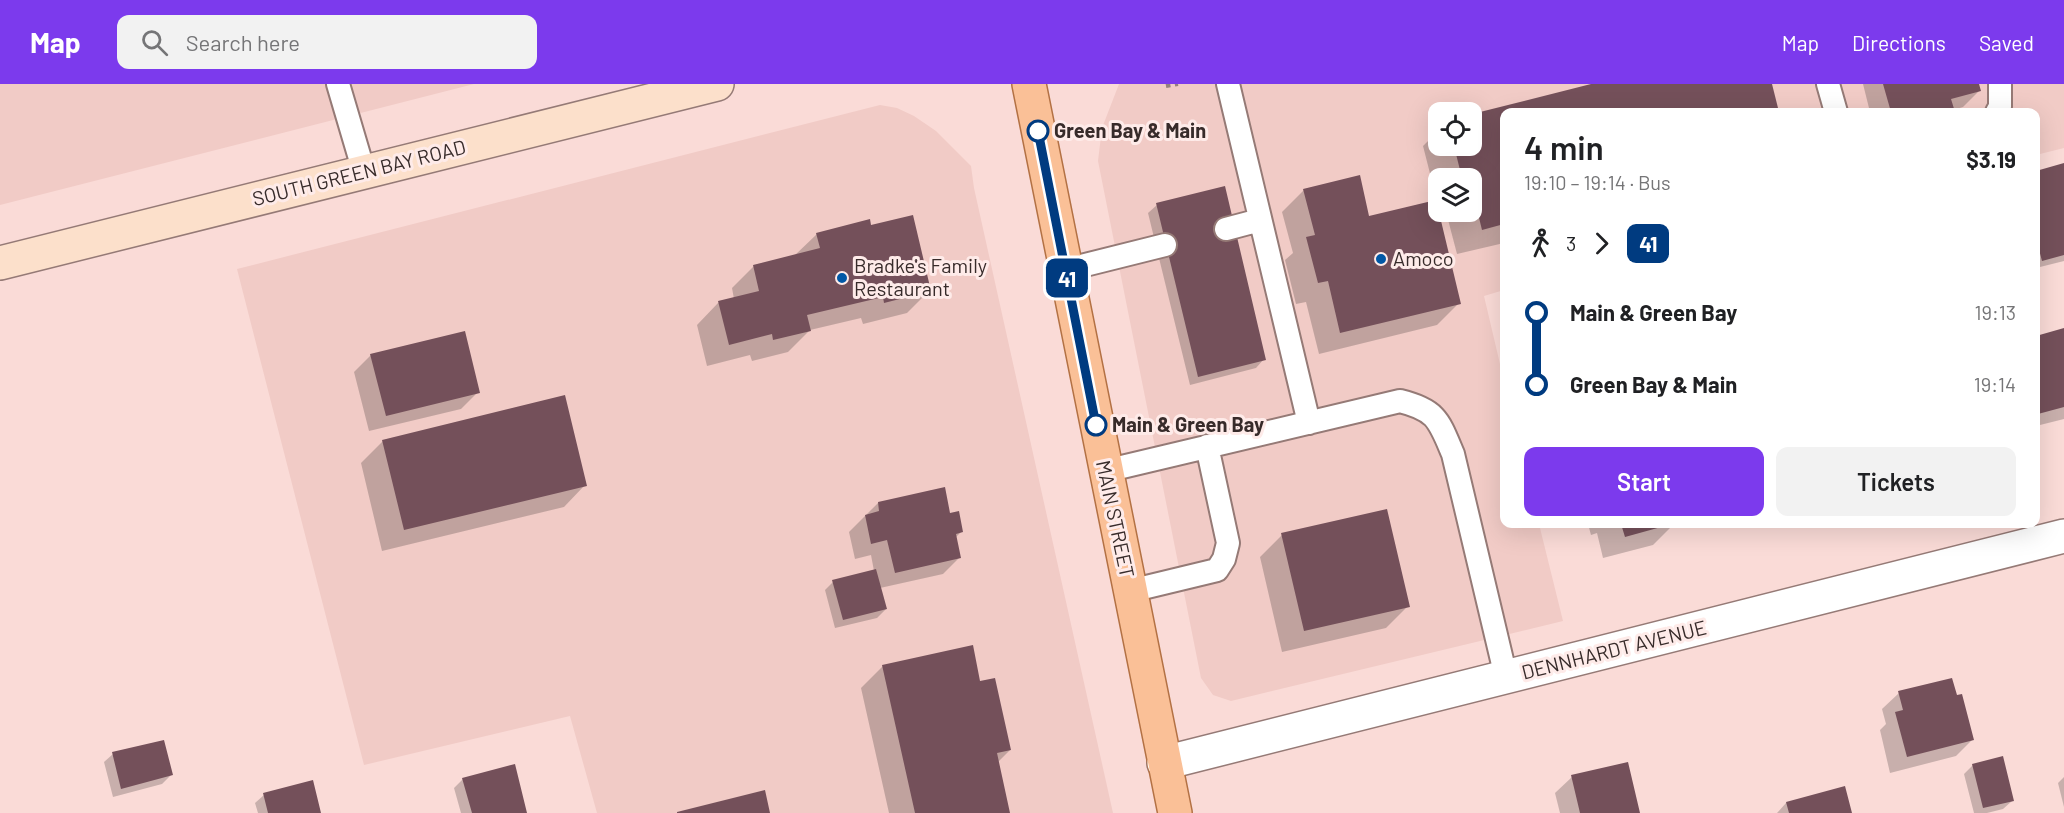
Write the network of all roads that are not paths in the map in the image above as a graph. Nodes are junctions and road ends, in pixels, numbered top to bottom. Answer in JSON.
{"nodes":[{"id":1,"x":338,"y":84,"type":"edge"},
{"id":2,"x":717,"y":84,"type":"edge"},
{"id":3,"x":1029,"y":84,"type":"edge"},
{"id":4,"x":1228,"y":84,"type":"edge"},
{"id":5,"x":1828,"y":84,"type":"edge"},
{"id":6,"x":2000,"y":84,"type":"edge"},
{"id":7,"x":1835,"y":108,"type":"edge"},
{"id":8,"x":1999,"y":108,"type":"edge"},
{"id":9,"x":364,"y":172,"type":"junction"},
{"id":10,"x":1260,"y":220,"type":"junction"},
{"id":11,"x":1226,"y":229,"type":"dead end"},
{"id":12,"x":1165,"y":245,"type":"dead end"},
{"id":13,"x":0,"y":263,"type":"edge"},
{"id":14,"x":1065,"y":270,"type":"junction"},
{"id":15,"x":1309,"y":423,"type":"junction"},
{"id":16,"x":1207,"y":446,"type":"junction"},
{"id":17,"x":1105,"y":471,"type":"junction"},
{"id":18,"x":2064,"y":536,"type":"edge"},
{"id":19,"x":1130,"y":591,"type":"junction"},
{"id":20,"x":1506,"y":677,"type":"junction"},
{"id":21,"x":1164,"y":762,"type":"junction"},
{"id":22,"x":1175,"y":813,"type":"edge"}],
"edges":[{"from":1,"to":9,"type":"lane"},
{"from":2,"to":9,"type":"main road","name":"SOUTH GREEN BAY ROAD"},
{"from":3,"to":14,"type":"main road","name":"MAIN STREET"},
{"from":4,"to":10,"type":"lane"},
{"from":5,"to":7,"type":"lane"},
{"from":6,"to":8,"type":"lane"},
{"from":9,"to":13,"type":"main road","name":"SOUTH GREEN BAY ROAD"},
{"from":10,"to":11,"type":"lane"},
{"from":10,"to":15,"type":"lane"},
{"from":12,"to":14,"type":"lane"},
{"from":14,"to":17,"type":"main road","name":"MAIN STREET"},
{"from":15,"to":16,"type":"lane"},
{"from":15,"to":20,"type":"lane"},
{"from":16,"to":17,"type":"lane"},
{"from":16,"to":19,"type":"lane"},
{"from":17,"to":19,"type":"main road","name":"MAIN STREET"},
{"from":18,"to":20,"type":"street","name":"DENNHARDT AVENUE"},
{"from":19,"to":21,"type":"main road","name":"MAIN STREET"},
{"from":20,"to":21,"type":"street","name":"DENNHARDT AVENUE"},
{"from":21,"to":22,"type":"main road","name":"MAIN STREET"}]}
